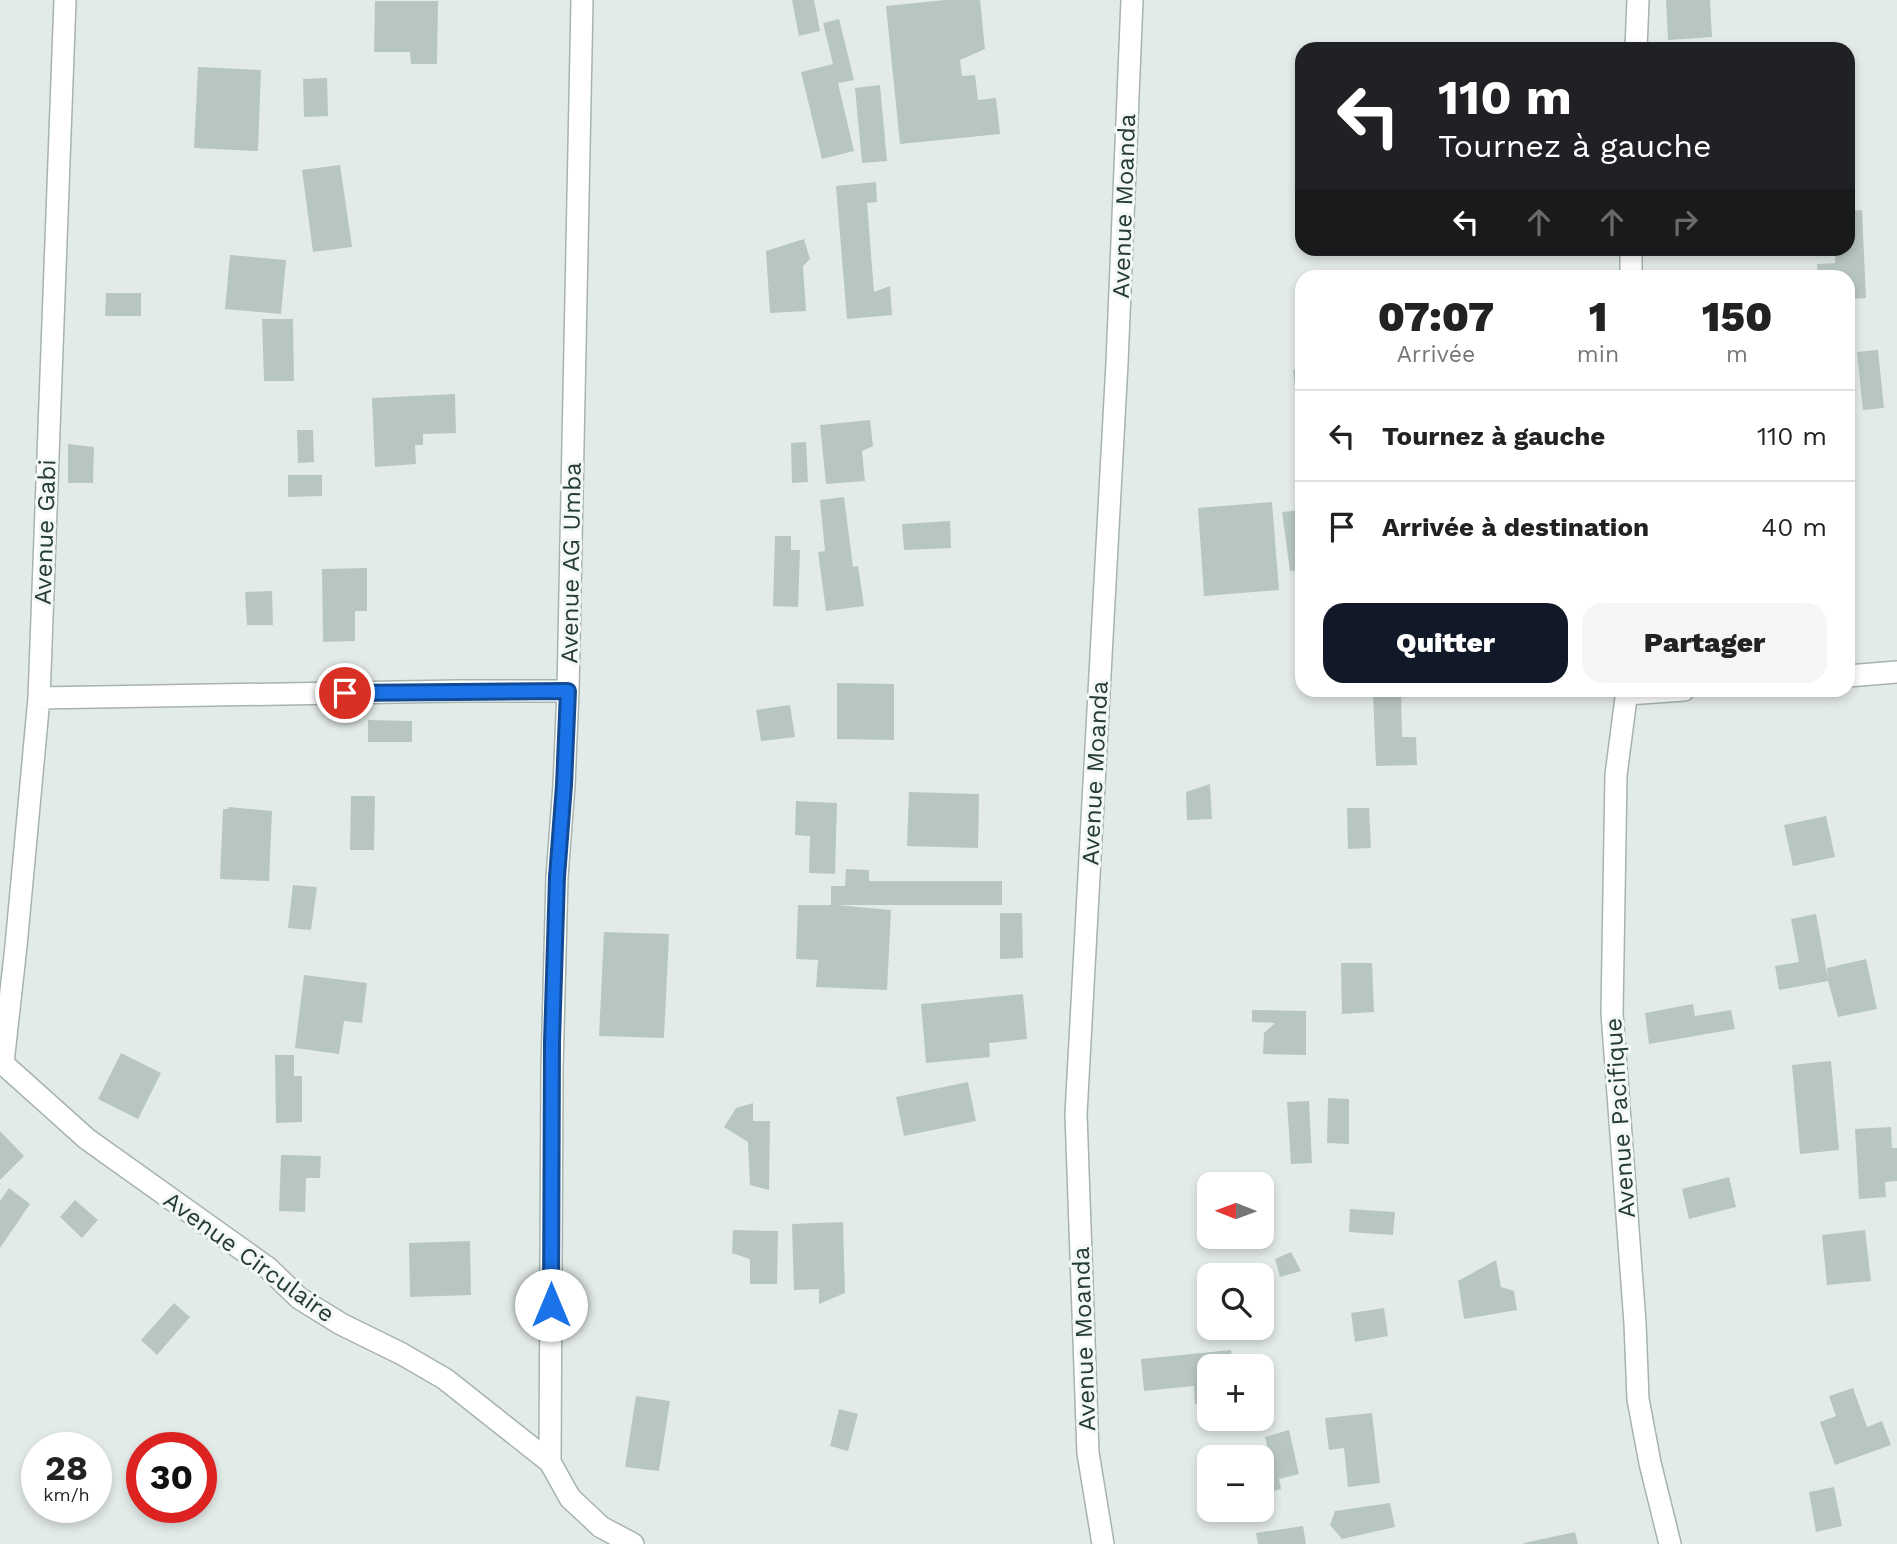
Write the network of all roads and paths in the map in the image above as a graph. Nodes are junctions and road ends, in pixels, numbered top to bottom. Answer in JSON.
{"nodes":[{"id":1,"x":65,"y":0,"type":"edge"},
{"id":2,"x":582,"y":0,"type":"edge"},
{"id":3,"x":1132,"y":0,"type":"edge"},
{"id":4,"x":1638,"y":0,"type":"edge"},
{"id":5,"x":1636,"y":42,"type":"edge"},
{"id":6,"x":1897,"y":672,"type":"edge"},
{"id":7,"x":1855,"y":675,"type":"edge"},
{"id":8,"x":568,"y":691,"type":"junction"},
{"id":9,"x":1626,"y":697,"type":"edge"},
{"id":10,"x":39,"y":698,"type":"junction"},
{"id":11,"x":1,"y":1062,"type":"edge"},
{"id":12,"x":550,"y":1462,"type":"junction"},
{"id":13,"x":633,"y":1544,"type":"edge"},
{"id":14,"x":1103,"y":1544,"type":"edge"},
{"id":15,"x":1670,"y":1544,"type":"edge"}],
"edges":[{"from":1,"to":10,"type":"street","name":"Avenue Gabi"},
{"from":2,"to":8,"type":"street","name":"Avenue AG Umba"},
{"from":3,"to":14,"type":"street","name":"Avenue Moanda"},
{"from":4,"to":5,"type":"street"},
{"from":6,"to":7,"type":"street"},
{"from":8,"to":10,"type":"street"},
{"from":8,"to":12,"type":"street","name":"Avenue AG Umba"},
{"from":9,"to":15,"type":"street","name":"Avenue Pacifique"},
{"from":10,"to":11,"type":"street","name":"Avenue Gabi"},
{"from":11,"to":12,"type":"street","name":"Avenue Circulaire"},
{"from":12,"to":13,"type":"street","name":"Avenue Circulaire"}]}
